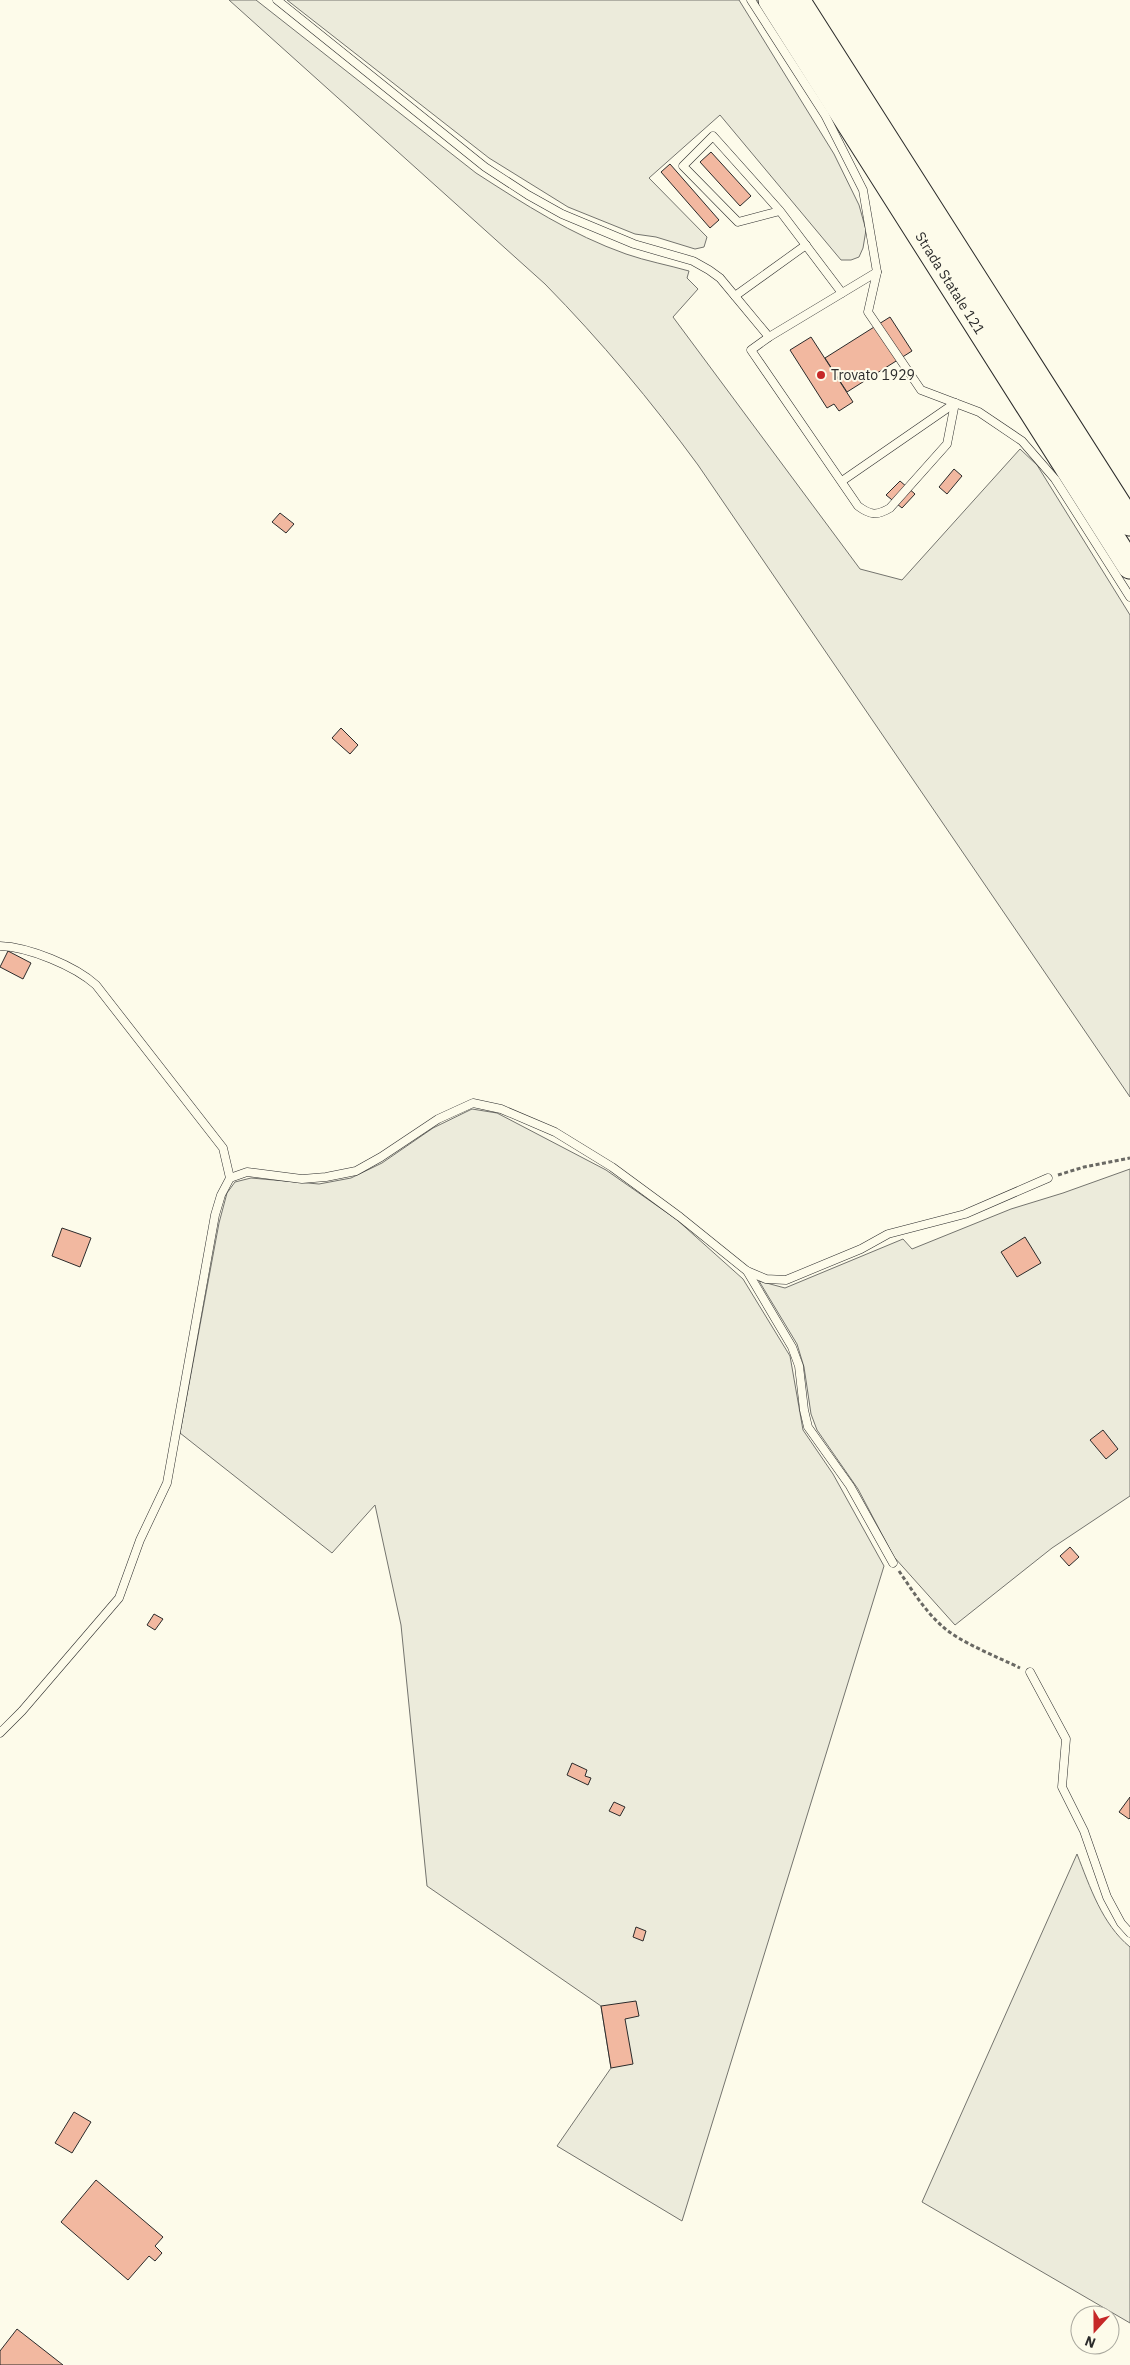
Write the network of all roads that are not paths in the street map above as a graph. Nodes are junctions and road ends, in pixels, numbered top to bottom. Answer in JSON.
{"nodes":[{"id":1,"x":277,"y":0,"type":"edge"},
{"id":2,"x":751,"y":0,"type":"edge"},
{"id":3,"x":771,"y":0,"type":"edge"},
{"id":4,"x":797,"y":0,"type":"edge"},
{"id":5,"x":780,"y":211,"type":"junction"},
{"id":6,"x":806,"y":245,"type":"junction"},
{"id":7,"x":877,"y":272,"type":"junction"},
{"id":8,"x":842,"y":293,"type":"junction"},
{"id":9,"x":735,"y":296,"type":"junction"},
{"id":10,"x":769,"y":337,"type":"junction"},
{"id":11,"x":955,"y":403,"type":"junction"},
{"id":12,"x":842,"y":481,"type":"junction"},
{"id":13,"x":1129,"y":521,"type":"edge"},
{"id":14,"x":1130,"y":566,"type":"edge"},
{"id":15,"x":1130,"y":597,"type":"edge"},
{"id":16,"x":0,"y":946,"type":"edge"},
{"id":17,"x":230,"y":1178,"type":"junction"},
{"id":18,"x":1048,"y":1178,"type":"road end"},
{"id":19,"x":747,"y":1271,"type":"junction"},
{"id":20,"x":893,"y":1562,"type":"road end"},
{"id":21,"x":1030,"y":1672,"type":"road end"},
{"id":22,"x":0,"y":1733,"type":"edge"},
{"id":23,"x":1130,"y":1933,"type":"edge"}],
"edges":[{"from":1,"to":9,"type":"lane"},
{"from":2,"to":7,"type":"lane"},
{"from":3,"to":14,"type":"main road","name":"Strada Statale 121"},
{"from":4,"to":13,"type":"main road","name":"Strada Statale 121"},
{"from":5,"to":5,"type":"lane"},
{"from":5,"to":6,"type":"lane"},
{"from":6,"to":8,"type":"lane"},
{"from":6,"to":9,"type":"lane"},
{"from":7,"to":8,"type":"lane"},
{"from":7,"to":11,"type":"lane"},
{"from":8,"to":10,"type":"lane"},
{"from":9,"to":10,"type":"lane"},
{"from":10,"to":12,"type":"lane"},
{"from":11,"to":12,"type":"lane"},
{"from":11,"to":12,"type":"lane"},
{"from":11,"to":15,"type":"lane"},
{"from":16,"to":17,"type":"lane"},
{"from":17,"to":19,"type":"lane"},
{"from":17,"to":22,"type":"lane"},
{"from":18,"to":19,"type":"lane"},
{"from":19,"to":20,"type":"lane"},
{"from":21,"to":23,"type":"lane"}]}
